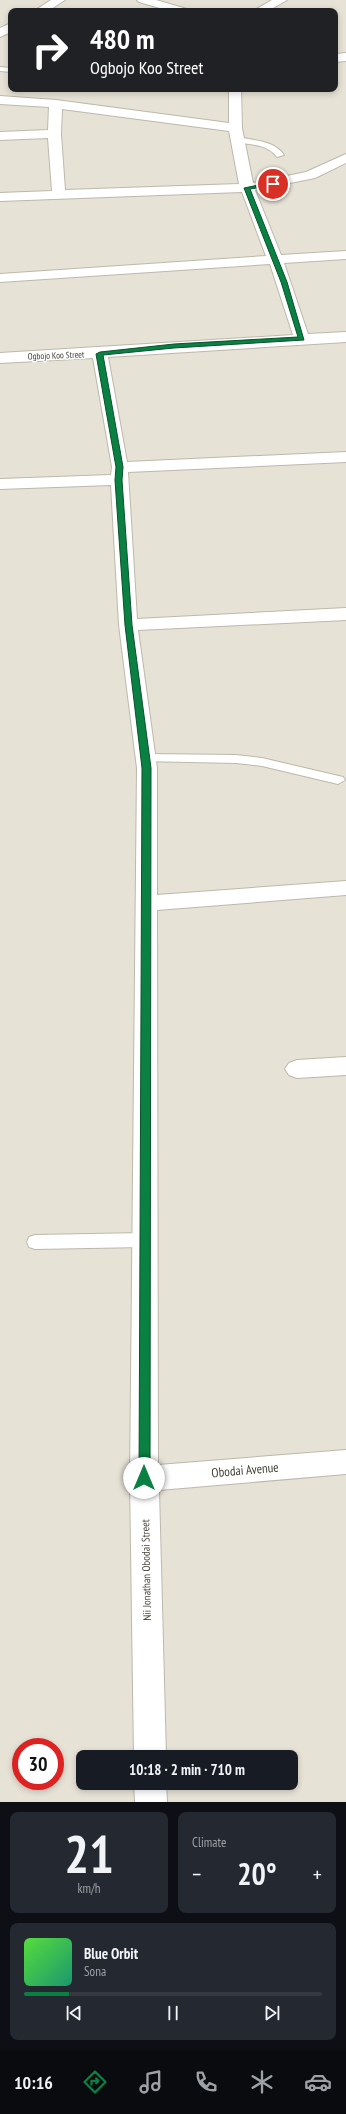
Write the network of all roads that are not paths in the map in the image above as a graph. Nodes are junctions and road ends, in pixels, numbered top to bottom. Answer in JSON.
{"nodes":[{"id":1,"x":59,"y":0,"type":"edge"},
{"id":2,"x":143,"y":0,"type":"edge"},
{"id":3,"x":281,"y":0,"type":"edge"},
{"id":4,"x":45,"y":8,"type":"edge"},
{"id":5,"x":172,"y":8,"type":"edge"},
{"id":6,"x":265,"y":8,"type":"edge"},
{"id":7,"x":235,"y":92,"type":"edge"},
{"id":8,"x":0,"y":100,"type":"edge"},
{"id":9,"x":56,"y":104,"type":"junction"},
{"id":10,"x":54,"y":134,"type":"junction"},
{"id":11,"x":236,"y":134,"type":"junction"},
{"id":12,"x":0,"y":136,"type":"edge"},
{"id":13,"x":280,"y":155,"type":"dead end"},
{"id":14,"x":346,"y":158,"type":"edge"},
{"id":15,"x":247,"y":188,"type":"junction"},
{"id":16,"x":59,"y":195,"type":"junction"},
{"id":17,"x":0,"y":197,"type":"edge"},
{"id":18,"x":346,"y":255,"type":"edge"},
{"id":19,"x":275,"y":259,"type":"junction"},
{"id":20,"x":0,"y":278,"type":"edge"},
{"id":21,"x":346,"y":337,"type":"edge"},
{"id":22,"x":302,"y":338,"type":"junction"},
{"id":23,"x":100,"y":354,"type":"junction"},
{"id":24,"x":0,"y":358,"type":"edge"},
{"id":25,"x":346,"y":457,"type":"edge"},
{"id":26,"x":119,"y":474,"type":"junction"},
{"id":27,"x":0,"y":484,"type":"edge"},
{"id":28,"x":346,"y":614,"type":"edge"},
{"id":29,"x":128,"y":625,"type":"junction"},
{"id":30,"x":146,"y":758,"type":"junction"},
{"id":31,"x":338,"y":780,"type":"dead end"},
{"id":32,"x":346,"y":888,"type":"edge"},
{"id":33,"x":146,"y":903,"type":"junction"},
{"id":34,"x":346,"y":1066,"type":"edge"},
{"id":35,"x":297,"y":1069,"type":"dead end"},
{"id":36,"x":145,"y":1240,"type":"junction"},
{"id":37,"x":35,"y":1242,"type":"dead end"},
{"id":38,"x":346,"y":1462,"type":"edge"},
{"id":39,"x":144,"y":1478,"type":"junction"},
{"id":40,"x":150,"y":1750,"type":"edge"},
{"id":41,"x":150,"y":1790,"type":"edge"},
{"id":42,"x":151,"y":1802,"type":"edge"}],
"edges":[{"from":1,"to":4,"type":"street"},
{"from":2,"to":5,"type":"street"},
{"from":3,"to":6,"type":"street"},
{"from":7,"to":11,"type":"street"},
{"from":8,"to":9,"type":"street"},
{"from":9,"to":10,"type":"street"},
{"from":9,"to":11,"type":"street"},
{"from":10,"to":12,"type":"street"},
{"from":10,"to":16,"type":"street"},
{"from":11,"to":13,"type":"lane"},
{"from":11,"to":15,"type":"street"},
{"from":14,"to":15,"type":"street"},
{"from":15,"to":16,"type":"street"},
{"from":15,"to":19,"type":"street"},
{"from":16,"to":17,"type":"street"},
{"from":18,"to":19,"type":"street"},
{"from":19,"to":20,"type":"street"},
{"from":19,"to":22,"type":"street"},
{"from":21,"to":22,"type":"street","name":"Ogbojo Koo Street"},
{"from":22,"to":23,"type":"street","name":"Ogbojo Koo Street"},
{"from":23,"to":24,"type":"street","name":"Ogbojo Koo Street"},
{"from":23,"to":26,"type":"street","name":"Nii Jonathan Obodai Street"},
{"from":25,"to":26,"type":"street"},
{"from":26,"to":27,"type":"street"},
{"from":26,"to":29,"type":"street","name":"Nii Jonathan Obodai Street"},
{"from":28,"to":29,"type":"street"},
{"from":29,"to":30,"type":"street","name":"Nii Jonathan Obodai Street"},
{"from":30,"to":31,"type":"lane"},
{"from":30,"to":33,"type":"street","name":"Nii Jonathan Obodai Street"},
{"from":32,"to":33,"type":"street"},
{"from":33,"to":36,"type":"street","name":"Nii Jonathan Obodai Street"},
{"from":34,"to":35,"type":"street"},
{"from":36,"to":37,"type":"lane"},
{"from":36,"to":39,"type":"street","name":"Nii Jonathan Obodai Street"},
{"from":38,"to":39,"type":"street","name":"Obodai Avenue"},
{"from":39,"to":40,"type":"street","name":"Nii Jonathan Obodai Street"},
{"from":41,"to":42,"type":"street"}]}
